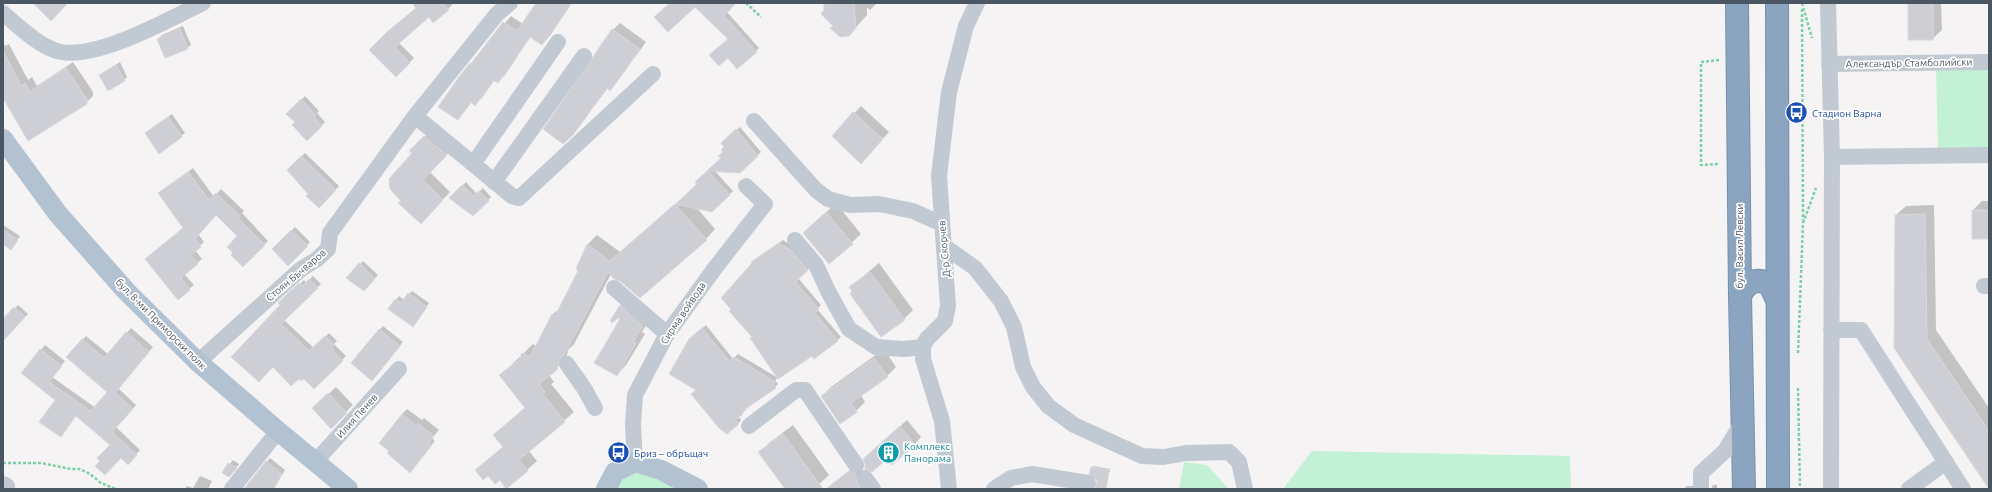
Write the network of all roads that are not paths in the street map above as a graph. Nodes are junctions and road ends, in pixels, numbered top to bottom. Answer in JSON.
{"nodes":[{"id":1,"x":203,"y":3,"type":"edge"},
{"id":2,"x":510,"y":3,"type":"edge"},
{"id":3,"x":977,"y":3,"type":"edge"},
{"id":4,"x":1737,"y":3,"type":"edge"},
{"id":5,"x":1777,"y":3,"type":"edge"},
{"id":6,"x":1828,"y":3,"type":"edge"},
{"id":7,"x":3,"y":13,"type":"edge"},
{"id":8,"x":558,"y":42,"type":"dead end"},
{"id":9,"x":584,"y":56,"type":"dead end"},
{"id":10,"x":1989,"y":62,"type":"edge"},
{"id":11,"x":1829,"y":64,"type":"junction"},
{"id":12,"x":653,"y":74,"type":"dead end"},
{"id":13,"x":415,"y":116,"type":"junction"},
{"id":14,"x":754,"y":121,"type":"dead end"},
{"id":15,"x":3,"y":139,"type":"edge"},
{"id":16,"x":1989,"y":155,"type":"edge"},
{"id":17,"x":1832,"y":156,"type":"junction"},
{"id":18,"x":473,"y":164,"type":"junction"},
{"id":19,"x":494,"y":182,"type":"junction"},
{"id":20,"x":746,"y":186,"type":"dead end"},
{"id":21,"x":942,"y":224,"type":"junction"},
{"id":22,"x":795,"y":240,"type":"dead end"},
{"id":23,"x":944,"y":246,"type":"junction"},
{"id":24,"x":614,"y":288,"type":"dead end"},
{"id":25,"x":1740,"y":296,"type":"junction"},
{"id":26,"x":1777,"y":300,"type":"junction"},
{"id":27,"x":1832,"y":330,"type":"junction"},
{"id":28,"x":667,"y":334,"type":"junction"},
{"id":29,"x":923,"y":347,"type":"junction"},
{"id":30,"x":198,"y":362,"type":"junction"},
{"id":31,"x":567,"y":364,"type":"dead end"},
{"id":32,"x":399,"y":369,"type":"dead end"},
{"id":33,"x":595,"y":408,"type":"dead end"},
{"id":34,"x":1742,"y":423,"type":"junction"},
{"id":35,"x":749,"y":426,"type":"dead end"},
{"id":36,"x":278,"y":432,"type":"junction"},
{"id":37,"x":315,"y":462,"type":"junction"},
{"id":38,"x":634,"y":462,"type":"junction"},
{"id":39,"x":1946,"y":462,"type":"junction"},
{"id":40,"x":864,"y":477,"type":"edge"},
{"id":41,"x":1088,"y":483,"type":"dead end"},
{"id":42,"x":688,"y":486,"type":"edge"},
{"id":43,"x":347,"y":488,"type":"edge"},
{"id":44,"x":232,"y":489,"type":"edge"},
{"id":45,"x":606,"y":489,"type":"edge"},
{"id":46,"x":949,"y":489,"type":"edge"},
{"id":47,"x":994,"y":489,"type":"edge"},
{"id":48,"x":1245,"y":489,"type":"edge"},
{"id":49,"x":1701,"y":489,"type":"edge"},
{"id":50,"x":1744,"y":489,"type":"edge"},
{"id":51,"x":1778,"y":489,"type":"edge"},
{"id":52,"x":1831,"y":489,"type":"edge"},
{"id":53,"x":1909,"y":489,"type":"edge"},
{"id":54,"x":1963,"y":489,"type":"edge"}],
"edges":[{"from":1,"to":7,"type":"street"},
{"from":2,"to":13,"type":"street","name":"Стоян Бъчваров"},
{"from":3,"to":21,"type":"street","name":"Д-р Скорчев"},
{"from":4,"to":25,"type":"highway","name":"бул. Васил Левски"},
{"from":5,"to":26,"type":"highway"},
{"from":6,"to":11,"type":"street"},
{"from":8,"to":18,"type":"street"},
{"from":9,"to":19,"type":"street"},
{"from":10,"to":11,"type":"street","name":"Александър Стамболийски"},
{"from":11,"to":17,"type":"street"},
{"from":12,"to":19,"type":"street"},
{"from":13,"to":18,"type":"street"},
{"from":13,"to":30,"type":"street","name":"Стоян Бъчваров"},
{"from":14,"to":21,"type":"street"},
{"from":15,"to":30,"type":"main road","name":"бул. 8-ми Приморски полк"},
{"from":16,"to":17,"type":"street"},
{"from":17,"to":27,"type":"street"},
{"from":18,"to":19,"type":"street"},
{"from":20,"to":28,"type":"street","name":"Сирма войвода"},
{"from":21,"to":23,"type":"street","name":"Д-р Скорчев"},
{"from":22,"to":29,"type":"street"},
{"from":23,"to":29,"type":"street","name":"Д-р Скорчев"},
{"from":23,"to":48,"type":"street"},
{"from":24,"to":28,"type":"street"},
{"from":25,"to":26,"type":"highway"},
{"from":25,"to":34,"type":"highway","name":"бул. Васил Левски"},
{"from":26,"to":51,"type":"highway"},
{"from":27,"to":39,"type":"street"},
{"from":27,"to":52,"type":"street"},
{"from":28,"to":38,"type":"street","name":"Сирма войвода"},
{"from":29,"to":46,"type":"street"},
{"from":30,"to":36,"type":"main road","name":"бул. 8-ми Приморски полк"},
{"from":31,"to":33,"type":"street"},
{"from":32,"to":37,"type":"street","name":"Илия Пенев"},
{"from":34,"to":49,"type":"street"},
{"from":34,"to":50,"type":"highway","name":"бул. Васил Левски"},
{"from":35,"to":40,"type":"street"},
{"from":36,"to":37,"type":"main road","name":"бул. 8-ми Приморски полк"},
{"from":36,"to":44,"type":"street"},
{"from":37,"to":43,"type":"main road","name":"бул. 8-ми Приморски полк"},
{"from":38,"to":42,"type":"main road"},
{"from":38,"to":45,"type":"main road"},
{"from":39,"to":53,"type":"street"},
{"from":39,"to":54,"type":"street"},
{"from":41,"to":47,"type":"street"}]}
